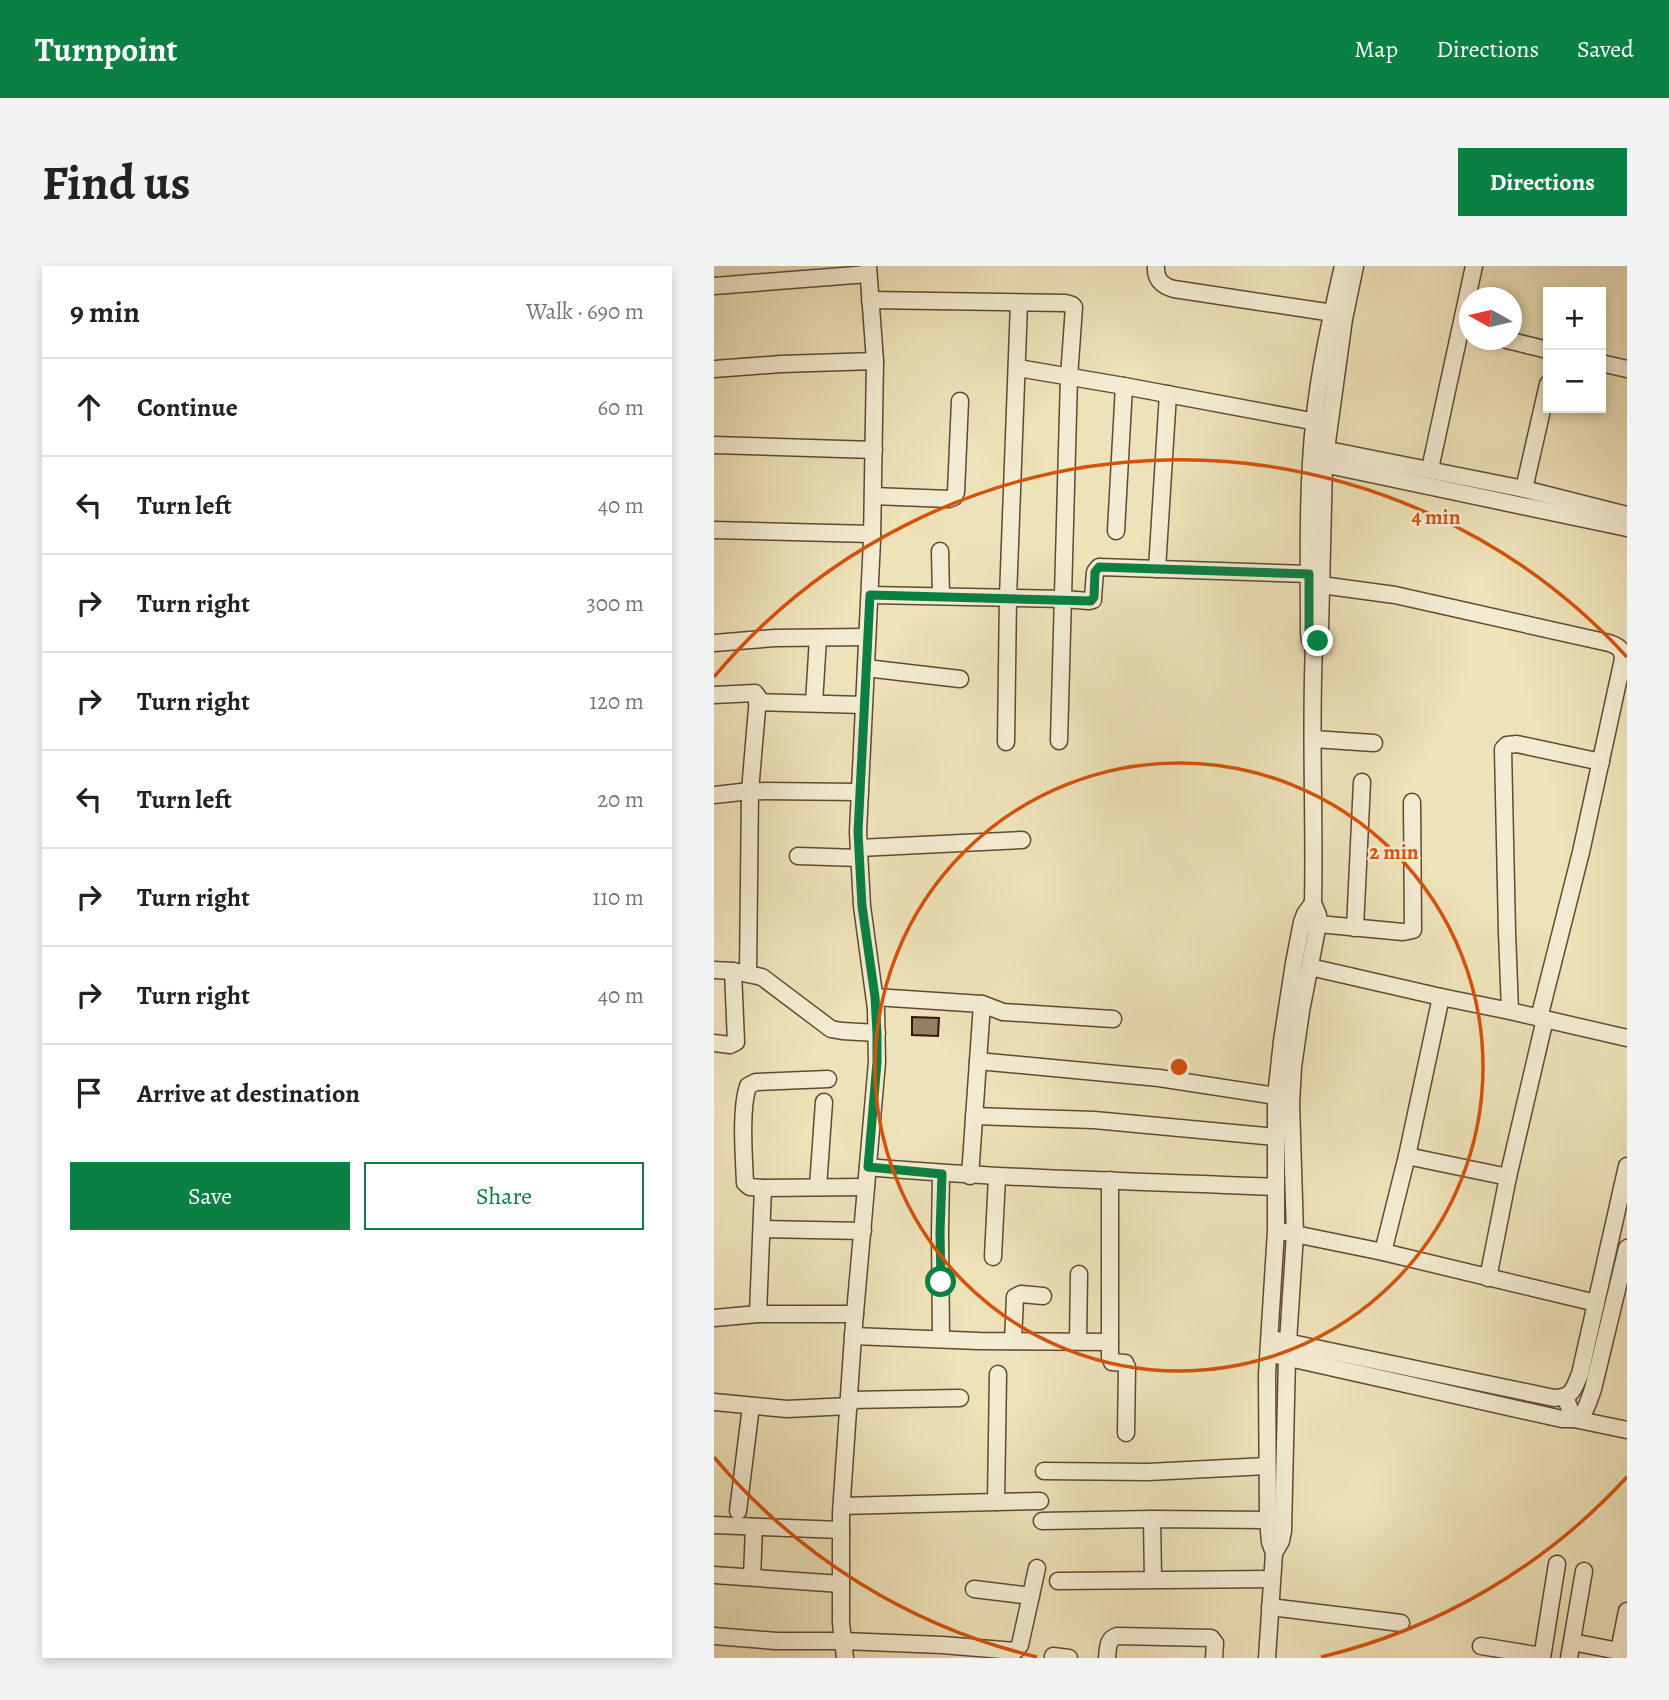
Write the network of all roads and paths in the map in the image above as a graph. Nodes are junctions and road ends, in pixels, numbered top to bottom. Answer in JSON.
{"nodes":[{"id":1,"x":1156,"y":266,"type":"edge"},
{"id":2,"x":1343,"y":266,"type":"edge"},
{"id":3,"x":1355,"y":266,"type":"edge"},
{"id":4,"x":1474,"y":266,"type":"edge"},
{"id":5,"x":868,"y":270,"type":"edge"},
{"id":6,"x":714,"y":286,"type":"edge"},
{"id":7,"x":1471,"y":287,"type":"edge"},
{"id":8,"x":870,"y":300,"type":"junction"},
{"id":9,"x":1019,"y":303,"type":"junction"},
{"id":10,"x":1332,"y":313,"type":"junction"},
{"id":11,"x":1522,"y":344,"type":"edge"},
{"id":12,"x":1543,"y":349,"type":"edge"},
{"id":13,"x":1460,"y":350,"type":"edge"},
{"id":14,"x":875,"y":361,"type":"junction"},
{"id":15,"x":1606,"y":364,"type":"edge"},
{"id":16,"x":1018,"y":368,"type":"junction"},
{"id":17,"x":714,"y":369,"type":"edge"},
{"id":18,"x":1627,"y":369,"type":"edge"},
{"id":19,"x":1069,"y":377,"type":"junction"},
{"id":20,"x":1124,"y":386,"type":"junction"},
{"id":21,"x":1168,"y":394,"type":"junction"},
{"id":22,"x":960,"y":401,"type":"dead end"},
{"id":23,"x":1543,"y":406,"type":"edge"},
{"id":24,"x":1322,"y":423,"type":"junction"},
{"id":25,"x":714,"y":445,"type":"edge"},
{"id":26,"x":874,"y":450,"type":"junction"},
{"id":27,"x":1318,"y":455,"type":"junction"},
{"id":28,"x":1430,"y":469,"type":"junction"},
{"id":29,"x":1524,"y":489,"type":"junction"},
{"id":30,"x":873,"y":496,"type":"junction"},
{"id":31,"x":1627,"y":515,"type":"edge"},
{"id":32,"x":1627,"y":528,"type":"edge"},
{"id":33,"x":714,"y":530,"type":"edge"},
{"id":34,"x":1116,"y":531,"type":"dead end"},
{"id":35,"x":872,"y":534,"type":"junction"},
{"id":36,"x":940,"y":551,"type":"dead end"},
{"id":37,"x":1157,"y":569,"type":"junction"},
{"id":38,"x":1315,"y":580,"type":"junction"},
{"id":39,"x":870,"y":595,"type":"junction"},
{"id":40,"x":941,"y":596,"type":"junction"},
{"id":41,"x":1008,"y":597,"type":"junction"},
{"id":42,"x":1063,"y":599,"type":"junction"},
{"id":43,"x":867,"y":637,"type":"junction"},
{"id":44,"x":818,"y":638,"type":"junction"},
{"id":45,"x":714,"y":643,"type":"edge"},
{"id":46,"x":866,"y":668,"type":"junction"},
{"id":47,"x":960,"y":679,"type":"dead end"},
{"id":48,"x":714,"y":695,"type":"edge"},
{"id":49,"x":757,"y":702,"type":"junction"},
{"id":50,"x":814,"y":703,"type":"junction"},
{"id":51,"x":864,"y":705,"type":"junction"},
{"id":52,"x":1312,"y":740,"type":"junction"},
{"id":53,"x":1059,"y":741,"type":"dead end"},
{"id":54,"x":1006,"y":742,"type":"dead end"},
{"id":55,"x":1374,"y":743,"type":"dead end"},
{"id":56,"x":1601,"y":762,"type":"junction"},
{"id":57,"x":1362,"y":782,"type":"dead end"},
{"id":58,"x":750,"y":791,"type":"junction"},
{"id":59,"x":860,"y":792,"type":"junction"},
{"id":60,"x":714,"y":795,"type":"edge"},
{"id":61,"x":1412,"y":802,"type":"dead end"},
{"id":62,"x":1022,"y":840,"type":"dead end"},
{"id":63,"x":859,"y":853,"type":"junction"},
{"id":64,"x":798,"y":856,"type":"dead end"},
{"id":65,"x":1310,"y":923,"type":"junction"},
{"id":66,"x":1355,"y":928,"type":"junction"},
{"id":67,"x":1310,"y":967,"type":"junction"},
{"id":68,"x":714,"y":971,"type":"edge"},
{"id":69,"x":741,"y":972,"type":"junction"},
{"id":70,"x":875,"y":997,"type":"junction"},
{"id":71,"x":1441,"y":998,"type":"junction"},
{"id":72,"x":982,"y":1004,"type":"junction"},
{"id":73,"x":1294,"y":1010,"type":"junction"},
{"id":74,"x":1510,"y":1010,"type":"junction"},
{"id":75,"x":1542,"y":1018,"type":"junction"},
{"id":76,"x":1113,"y":1019,"type":"dead end"},
{"id":77,"x":877,"y":1033,"type":"junction"},
{"id":78,"x":1627,"y":1038,"type":"edge"},
{"id":79,"x":1289,"y":1042,"type":"junction"},
{"id":80,"x":714,"y":1044,"type":"edge"},
{"id":81,"x":978,"y":1061,"type":"junction"},
{"id":82,"x":828,"y":1079,"type":"dead end"},
{"id":83,"x":1276,"y":1096,"type":"junction"},
{"id":84,"x":824,"y":1102,"type":"dead end"},
{"id":85,"x":974,"y":1116,"type":"junction"},
{"id":86,"x":1276,"y":1137,"type":"junction"},
{"id":87,"x":1407,"y":1156,"type":"junction"},
{"id":88,"x":1627,"y":1166,"type":"edge"},
{"id":89,"x":868,"y":1167,"type":"junction"},
{"id":90,"x":942,"y":1174,"type":"junction"},
{"id":91,"x":970,"y":1176,"type":"junction"},
{"id":92,"x":997,"y":1177,"type":"junction"},
{"id":93,"x":1508,"y":1177,"type":"junction"},
{"id":94,"x":1110,"y":1180,"type":"junction"},
{"id":95,"x":818,"y":1187,"type":"junction"},
{"id":96,"x":866,"y":1187,"type":"junction"},
{"id":97,"x":1276,"y":1187,"type":"junction"},
{"id":98,"x":762,"y":1188,"type":"junction"},
{"id":99,"x":1623,"y":1206,"type":"edge"},
{"id":100,"x":762,"y":1229,"type":"junction"},
{"id":101,"x":863,"y":1231,"type":"junction"},
{"id":102,"x":1276,"y":1231,"type":"junction"},
{"id":103,"x":1295,"y":1234,"type":"junction"},
{"id":104,"x":1627,"y":1248,"type":"edge"},
{"id":105,"x":1383,"y":1252,"type":"junction"},
{"id":106,"x":993,"y":1258,"type":"dead end"},
{"id":107,"x":1079,"y":1274,"type":"dead end"},
{"id":108,"x":1488,"y":1278,"type":"junction"},
{"id":109,"x":1043,"y":1296,"type":"dead end"},
{"id":110,"x":1596,"y":1303,"type":"junction"},
{"id":111,"x":758,"y":1314,"type":"junction"},
{"id":112,"x":855,"y":1314,"type":"junction"},
{"id":113,"x":714,"y":1318,"type":"edge"},
{"id":114,"x":853,"y":1336,"type":"junction"},
{"id":115,"x":941,"y":1338,"type":"junction"},
{"id":116,"x":1013,"y":1341,"type":"junction"},
{"id":117,"x":1078,"y":1341,"type":"junction"},
{"id":118,"x":1110,"y":1342,"type":"junction"},
{"id":119,"x":1268,"y":1345,"type":"junction"},
{"id":120,"x":1287,"y":1349,"type":"junction"},
{"id":121,"x":998,"y":1374,"type":"dead end"},
{"id":122,"x":1565,"y":1397,"type":"junction"},
{"id":123,"x":960,"y":1398,"type":"dead end"},
{"id":124,"x":714,"y":1402,"type":"edge"},
{"id":125,"x":849,"y":1403,"type":"junction"},
{"id":126,"x":751,"y":1406,"type":"junction"},
{"id":127,"x":1574,"y":1419,"type":"junction"},
{"id":128,"x":1627,"y":1430,"type":"edge"},
{"id":129,"x":1126,"y":1433,"type":"dead end"},
{"id":130,"x":1267,"y":1466,"type":"junction"},
{"id":131,"x":1044,"y":1471,"type":"dead end"},
{"id":132,"x":1040,"y":1501,"type":"dead end"},
{"id":133,"x":996,"y":1502,"type":"junction"},
{"id":134,"x":842,"y":1506,"type":"junction"},
{"id":135,"x":738,"y":1511,"type":"dead end"},
{"id":136,"x":1152,"y":1519,"type":"junction"},
{"id":137,"x":1268,"y":1520,"type":"junction"},
{"id":138,"x":1042,"y":1521,"type":"dead end"},
{"id":139,"x":714,"y":1525,"type":"edge"},
{"id":140,"x":754,"y":1527,"type":"junction"},
{"id":141,"x":841,"y":1530,"type":"junction"},
{"id":142,"x":1274,"y":1553,"type":"junction"},
{"id":143,"x":1557,"y":1564,"type":"dead end"},
{"id":144,"x":1037,"y":1568,"type":"dead end"},
{"id":145,"x":1584,"y":1571,"type":"dead end"},
{"id":146,"x":714,"y":1575,"type":"edge"},
{"id":147,"x":752,"y":1577,"type":"junction"},
{"id":148,"x":1153,"y":1579,"type":"junction"},
{"id":149,"x":1272,"y":1579,"type":"junction"},
{"id":150,"x":1058,"y":1581,"type":"dead end"},
{"id":151,"x":841,"y":1584,"type":"junction"},
{"id":152,"x":974,"y":1589,"type":"dead end"},
{"id":153,"x":1031,"y":1596,"type":"junction"},
{"id":154,"x":1270,"y":1607,"type":"junction"},
{"id":155,"x":1627,"y":1611,"type":"edge"},
{"id":156,"x":1401,"y":1623,"type":"dead end"},
{"id":157,"x":714,"y":1636,"type":"edge"},
{"id":158,"x":843,"y":1641,"type":"junction"},
{"id":159,"x":1481,"y":1646,"type":"dead end"},
{"id":160,"x":1571,"y":1650,"type":"edge"},
{"id":161,"x":1623,"y":1653,"type":"edge"},
{"id":162,"x":1542,"y":1657,"type":"edge"},
{"id":163,"x":845,"y":1658,"type":"edge"},
{"id":164,"x":1107,"y":1658,"type":"edge"},
{"id":165,"x":1214,"y":1658,"type":"edge"},
{"id":166,"x":1267,"y":1658,"type":"edge"}],
"edges":[{"from":1,"to":10,"type":"street"},
{"from":2,"to":10,"type":"street"},
{"from":3,"to":24,"type":"street"},
{"from":4,"to":7,"type":"street"},
{"from":5,"to":6,"type":"street"},
{"from":5,"to":8,"type":"street"},
{"from":8,"to":9,"type":"street"},
{"from":8,"to":14,"type":"street"},
{"from":9,"to":16,"type":"street"},
{"from":9,"to":19,"type":"street"},
{"from":10,"to":24,"type":"street"},
{"from":11,"to":12,"type":"street"},
{"from":13,"to":28,"type":"street"},
{"from":14,"to":17,"type":"street"},
{"from":14,"to":26,"type":"street"},
{"from":15,"to":18,"type":"street"},
{"from":16,"to":19,"type":"street"},
{"from":16,"to":41,"type":"street"},
{"from":19,"to":20,"type":"street"},
{"from":19,"to":42,"type":"street"},
{"from":20,"to":21,"type":"street"},
{"from":20,"to":34,"type":"street"},
{"from":21,"to":24,"type":"street"},
{"from":21,"to":37,"type":"street"},
{"from":22,"to":30,"type":"street"},
{"from":23,"to":29,"type":"street"},
{"from":24,"to":27,"type":"street"},
{"from":25,"to":26,"type":"street"},
{"from":26,"to":30,"type":"street"},
{"from":27,"to":28,"type":"street"},
{"from":27,"to":32,"type":"street"},
{"from":27,"to":38,"type":"street"},
{"from":28,"to":29,"type":"street"},
{"from":29,"to":31,"type":"street"},
{"from":30,"to":35,"type":"street"},
{"from":33,"to":35,"type":"street"},
{"from":35,"to":39,"type":"street"},
{"from":36,"to":40,"type":"street"},
{"from":37,"to":38,"type":"street"},
{"from":37,"to":42,"type":"street"},
{"from":38,"to":52,"type":"street"},
{"from":38,"to":56,"type":"street"},
{"from":39,"to":40,"type":"street"},
{"from":39,"to":43,"type":"street"},
{"from":40,"to":41,"type":"street"},
{"from":41,"to":42,"type":"street"},
{"from":41,"to":54,"type":"street"},
{"from":42,"to":53,"type":"street"},
{"from":43,"to":44,"type":"street"},
{"from":43,"to":46,"type":"street"},
{"from":44,"to":45,"type":"street"},
{"from":44,"to":50,"type":"street"},
{"from":46,"to":47,"type":"street"},
{"from":46,"to":51,"type":"street"},
{"from":48,"to":49,"type":"street"},
{"from":49,"to":50,"type":"street"},
{"from":49,"to":58,"type":"street"},
{"from":50,"to":51,"type":"street"},
{"from":51,"to":59,"type":"street"},
{"from":52,"to":55,"type":"street"},
{"from":52,"to":65,"type":"street"},
{"from":56,"to":74,"type":"street"},
{"from":56,"to":75,"type":"street"},
{"from":57,"to":66,"type":"street"},
{"from":58,"to":59,"type":"street"},
{"from":58,"to":60,"type":"street"},
{"from":58,"to":69,"type":"street"},
{"from":59,"to":63,"type":"street"},
{"from":61,"to":66,"type":"street"},
{"from":62,"to":63,"type":"street"},
{"from":63,"to":64,"type":"street"},
{"from":63,"to":70,"type":"street"},
{"from":65,"to":66,"type":"street"},
{"from":65,"to":67,"type":"street"},
{"from":65,"to":73,"type":"street"},
{"from":67,"to":71,"type":"street"},
{"from":67,"to":73,"type":"street"},
{"from":68,"to":69,"type":"street"},
{"from":69,"to":77,"type":"street"},
{"from":69,"to":80,"type":"street"},
{"from":70,"to":72,"type":"street"},
{"from":70,"to":77,"type":"street"},
{"from":71,"to":74,"type":"street"},
{"from":71,"to":87,"type":"street"},
{"from":72,"to":76,"type":"street"},
{"from":72,"to":81,"type":"street"},
{"from":73,"to":79,"type":"street"},
{"from":74,"to":75,"type":"street"},
{"from":75,"to":78,"type":"street"},
{"from":75,"to":93,"type":"street"},
{"from":77,"to":89,"type":"street"},
{"from":79,"to":83,"type":"street"},
{"from":79,"to":103,"type":"street"},
{"from":81,"to":83,"type":"street"},
{"from":81,"to":85,"type":"street"},
{"from":82,"to":98,"type":"street"},
{"from":83,"to":86,"type":"street"},
{"from":84,"to":95,"type":"street"},
{"from":85,"to":86,"type":"street"},
{"from":85,"to":91,"type":"street"},
{"from":86,"to":97,"type":"street"},
{"from":87,"to":93,"type":"street"},
{"from":87,"to":105,"type":"street"},
{"from":88,"to":99,"type":"street"},
{"from":89,"to":90,"type":"street"},
{"from":89,"to":96,"type":"street"},
{"from":90,"to":91,"type":"street"},
{"from":90,"to":115,"type":"street"},
{"from":91,"to":92,"type":"street"},
{"from":92,"to":94,"type":"street"},
{"from":92,"to":106,"type":"street"},
{"from":93,"to":108,"type":"street"},
{"from":94,"to":97,"type":"street"},
{"from":94,"to":118,"type":"street"},
{"from":95,"to":96,"type":"street"},
{"from":95,"to":98,"type":"street"},
{"from":96,"to":101,"type":"street"},
{"from":97,"to":102,"type":"street"},
{"from":98,"to":100,"type":"street"},
{"from":99,"to":110,"type":"street"},
{"from":100,"to":101,"type":"street"},
{"from":100,"to":111,"type":"street"},
{"from":101,"to":112,"type":"street"},
{"from":102,"to":103,"type":"street"},
{"from":102,"to":119,"type":"street"},
{"from":103,"to":105,"type":"street"},
{"from":103,"to":120,"type":"street"},
{"from":104,"to":127,"type":"street"},
{"from":105,"to":108,"type":"street"},
{"from":107,"to":117,"type":"street"},
{"from":108,"to":110,"type":"street"},
{"from":109,"to":116,"type":"street"},
{"from":110,"to":122,"type":"street"},
{"from":111,"to":112,"type":"street"},
{"from":111,"to":113,"type":"street"},
{"from":112,"to":114,"type":"street"},
{"from":114,"to":115,"type":"street"},
{"from":114,"to":125,"type":"street"},
{"from":115,"to":116,"type":"street"},
{"from":116,"to":117,"type":"street"},
{"from":117,"to":118,"type":"street"},
{"from":118,"to":129,"type":"street"},
{"from":119,"to":120,"type":"street"},
{"from":119,"to":130,"type":"street"},
{"from":120,"to":122,"type":"street"},
{"from":120,"to":127,"type":"street"},
{"from":120,"to":142,"type":"street"},
{"from":121,"to":133,"type":"street"},
{"from":122,"to":127,"type":"street"},
{"from":123,"to":125,"type":"street"},
{"from":124,"to":126,"type":"street"},
{"from":125,"to":126,"type":"street"},
{"from":125,"to":134,"type":"street"},
{"from":126,"to":135,"type":"street"},
{"from":127,"to":128,"type":"street"},
{"from":130,"to":131,"type":"street"},
{"from":130,"to":137,"type":"street"},
{"from":132,"to":133,"type":"street"},
{"from":133,"to":134,"type":"street"},
{"from":134,"to":141,"type":"street"},
{"from":136,"to":137,"type":"street"},
{"from":136,"to":138,"type":"street"},
{"from":136,"to":148,"type":"street"},
{"from":137,"to":142,"type":"street"},
{"from":139,"to":140,"type":"street"},
{"from":140,"to":141,"type":"street"},
{"from":140,"to":147,"type":"street"},
{"from":141,"to":151,"type":"street"},
{"from":142,"to":149,"type":"street"},
{"from":143,"to":162,"type":"street"},
{"from":144,"to":153,"type":"street"},
{"from":145,"to":160,"type":"street"},
{"from":146,"to":147,"type":"street"},
{"from":147,"to":151,"type":"street"},
{"from":148,"to":149,"type":"street"},
{"from":148,"to":150,"type":"street"},
{"from":149,"to":154,"type":"street"},
{"from":151,"to":158,"type":"street"},
{"from":152,"to":153,"type":"street"},
{"from":153,"to":158,"type":"street"},
{"from":154,"to":156,"type":"street"},
{"from":154,"to":166,"type":"street"},
{"from":155,"to":161,"type":"street"},
{"from":157,"to":158,"type":"street"},
{"from":158,"to":163,"type":"street"},
{"from":159,"to":162,"type":"street"},
{"from":160,"to":161,"type":"street"},
{"from":164,"to":165,"type":"street"}]}
